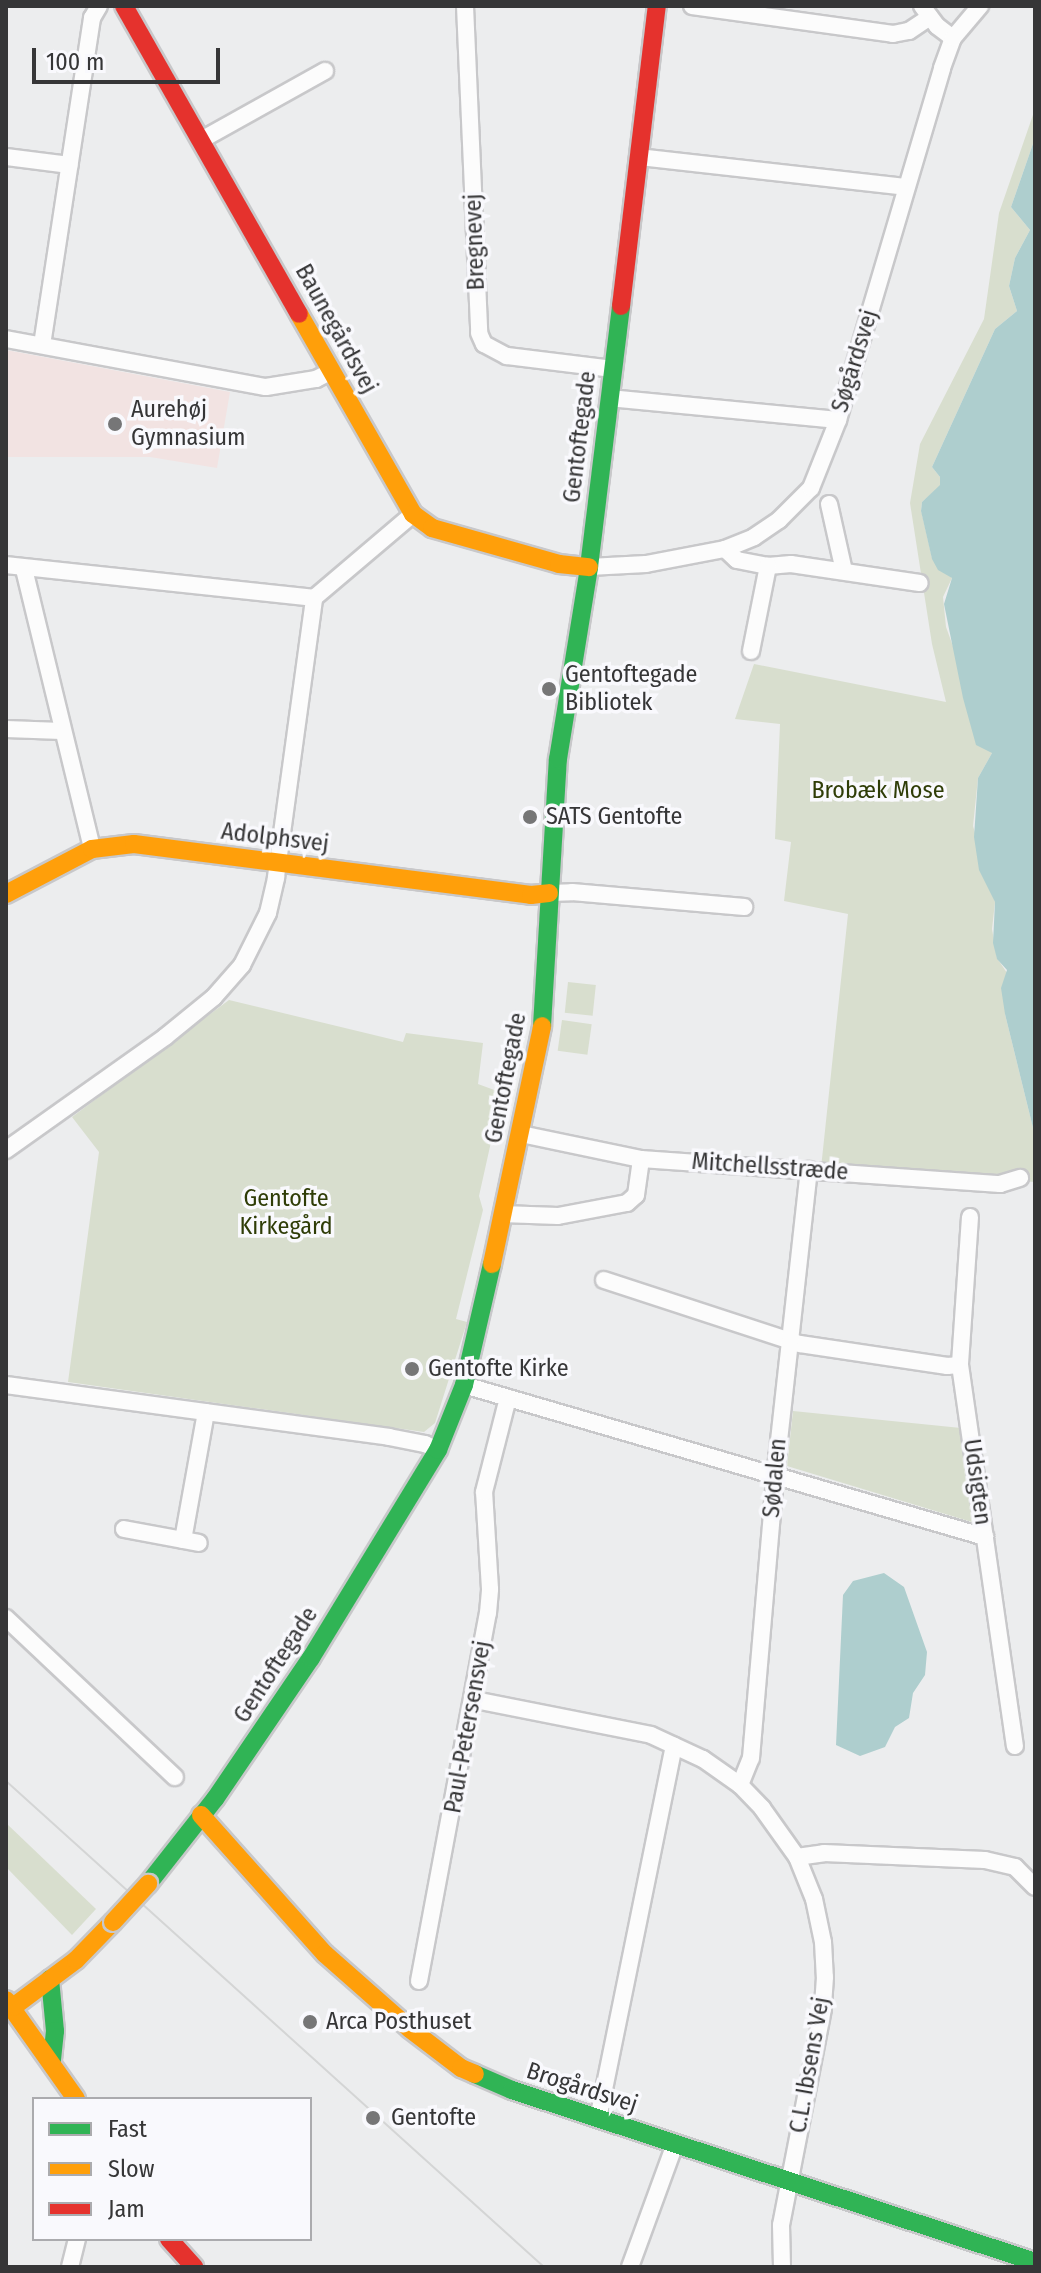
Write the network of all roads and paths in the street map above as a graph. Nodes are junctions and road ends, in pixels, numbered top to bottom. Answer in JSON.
{"nodes":[{"id":1,"x":99,"y":6,"type":"edge"},
{"id":2,"x":124,"y":6,"type":"edge"},
{"id":3,"x":465,"y":6,"type":"edge"},
{"id":4,"x":657,"y":6,"type":"edge"},
{"id":5,"x":692,"y":6,"type":"edge"},
{"id":6,"x":980,"y":6,"type":"edge"},
{"id":7,"x":926,"y":12,"type":"edge"},
{"id":8,"x":953,"y":38,"type":"junction"},
{"id":9,"x":325,"y":71,"type":"dead end"},
{"id":10,"x":201,"y":140,"type":"junction"},
{"id":11,"x":6,"y":157,"type":"edge"},
{"id":12,"x":639,"y":157,"type":"junction"},
{"id":13,"x":69,"y":165,"type":"junction"},
{"id":14,"x":906,"y":187,"type":"junction"},
{"id":15,"x":6,"y":339,"type":"edge"},
{"id":16,"x":42,"y":345,"type":"junction"},
{"id":17,"x":613,"y":369,"type":"junction"},
{"id":18,"x":332,"y":371,"type":"junction"},
{"id":19,"x":609,"y":398,"type":"junction"},
{"id":20,"x":838,"y":420,"type":"junction"},
{"id":21,"x":829,"y":504,"type":"dead end"},
{"id":22,"x":413,"y":514,"type":"junction"},
{"id":23,"x":725,"y":549,"type":"junction"},
{"id":24,"x":6,"y":565,"type":"edge"},
{"id":25,"x":768,"y":566,"type":"junction"},
{"id":26,"x":589,"y":567,"type":"junction"},
{"id":27,"x":24,"y":569,"type":"junction"},
{"id":28,"x":844,"y":571,"type":"junction"},
{"id":29,"x":920,"y":583,"type":"dead end"},
{"id":30,"x":314,"y":598,"type":"junction"},
{"id":31,"x":751,"y":651,"type":"dead end"},
{"id":32,"x":6,"y":729,"type":"edge"},
{"id":33,"x":62,"y":731,"type":"junction"},
{"id":34,"x":92,"y":849,"type":"junction"},
{"id":35,"x":277,"y":862,"type":"junction"},
{"id":36,"x":549,"y":893,"type":"junction"},
{"id":37,"x":6,"y":894,"type":"edge"},
{"id":38,"x":744,"y":907,"type":"dead end"},
{"id":39,"x":521,"y":1134,"type":"junction"},
{"id":40,"x":6,"y":1150,"type":"edge"},
{"id":41,"x":641,"y":1159,"type":"junction"},
{"id":42,"x":809,"y":1170,"type":"junction"},
{"id":43,"x":1020,"y":1178,"type":"dead end"},
{"id":44,"x":502,"y":1214,"type":"junction"},
{"id":45,"x":970,"y":1217,"type":"dead end"},
{"id":46,"x":604,"y":1280,"type":"dead end"},
{"id":47,"x":789,"y":1341,"type":"junction"},
{"id":48,"x":960,"y":1365,"type":"junction"},
{"id":49,"x":6,"y":1385,"type":"edge"},
{"id":50,"x":464,"y":1385,"type":"junction"},
{"id":51,"x":508,"y":1398,"type":"junction"},
{"id":52,"x":206,"y":1412,"type":"junction"},
{"id":53,"x":438,"y":1450,"type":"junction"},
{"id":54,"x":775,"y":1475,"type":"junction"},
{"id":55,"x":124,"y":1529,"type":"dead end"},
{"id":56,"x":985,"y":1537,"type":"junction"},
{"id":57,"x":6,"y":1618,"type":"edge"},
{"id":58,"x":475,"y":1700,"type":"junction"},
{"id":59,"x":674,"y":1746,"type":"junction"},
{"id":60,"x":1015,"y":1746,"type":"dead end"},
{"id":61,"x":175,"y":1777,"type":"dead end"},
{"id":62,"x":740,"y":1785,"type":"junction"},
{"id":63,"x":201,"y":1815,"type":"junction"},
{"id":64,"x":797,"y":1857,"type":"junction"},
{"id":65,"x":1033,"y":1879,"type":"edge"},
{"id":66,"x":50,"y":1979,"type":"junction"},
{"id":67,"x":419,"y":1981,"type":"dead end"},
{"id":68,"x":8,"y":2006,"type":"edge"},
{"id":69,"x":52,"y":2060,"type":"junction"},
{"id":70,"x":75,"y":2097,"type":"edge"},
{"id":71,"x":598,"y":2119,"type":"junction"},
{"id":72,"x":675,"y":2144,"type":"junction"},
{"id":73,"x":788,"y":2181,"type":"junction"},
{"id":74,"x":76,"y":2241,"type":"edge"},
{"id":75,"x":171,"y":2241,"type":"edge"},
{"id":76,"x":1035,"y":2262,"type":"edge"},
{"id":77,"x":70,"y":2267,"type":"edge"},
{"id":78,"x":194,"y":2267,"type":"edge"},
{"id":79,"x":630,"y":2267,"type":"edge"},
{"id":80,"x":782,"y":2267,"type":"edge"}],
"edges":[{"from":1,"to":13,"type":"street"},
{"from":2,"to":10,"type":"street","name":"Baunegårdsvej"},
{"from":3,"to":17,"type":"street","name":"Bregnevej"},
{"from":4,"to":12,"type":"street","name":"Gentoftegade"},
{"from":5,"to":7,"type":"street"},
{"from":6,"to":8,"type":"street","name":"Søgårdsvej"},
{"from":7,"to":8,"type":"street"},
{"from":8,"to":14,"type":"street","name":"Søgårdsvej"},
{"from":9,"to":10,"type":"street"},
{"from":10,"to":18,"type":"street","name":"Baunegårdsvej"},
{"from":11,"to":13,"type":"street"},
{"from":12,"to":14,"type":"street"},
{"from":12,"to":17,"type":"street","name":"Gentoftegade"},
{"from":13,"to":16,"type":"street"},
{"from":14,"to":20,"type":"street","name":"Søgårdsvej"},
{"from":15,"to":16,"type":"street"},
{"from":16,"to":18,"type":"street"},
{"from":17,"to":19,"type":"street","name":"Gentoftegade"},
{"from":18,"to":22,"type":"street","name":"Baunegårdsvej"},
{"from":19,"to":20,"type":"street"},
{"from":19,"to":26,"type":"street","name":"Gentoftegade"},
{"from":20,"to":23,"type":"street","name":"Søgårdsvej"},
{"from":21,"to":28,"type":"street"},
{"from":22,"to":26,"type":"street"},
{"from":22,"to":30,"type":"street"},
{"from":23,"to":25,"type":"street"},
{"from":23,"to":26,"type":"street","name":"Søgårdsvej"},
{"from":24,"to":27,"type":"street"},
{"from":25,"to":28,"type":"street"},
{"from":25,"to":31,"type":"street"},
{"from":26,"to":36,"type":"street","name":"Gentoftegade"},
{"from":27,"to":30,"type":"street"},
{"from":27,"to":33,"type":"street"},
{"from":28,"to":29,"type":"street"},
{"from":30,"to":35,"type":"street"},
{"from":32,"to":33,"type":"street"},
{"from":33,"to":34,"type":"street"},
{"from":34,"to":35,"type":"street","name":"Adolphsvej"},
{"from":34,"to":37,"type":"street","name":"Adolphsvej"},
{"from":35,"to":36,"type":"street","name":"Adolphsvej"},
{"from":35,"to":40,"type":"street"},
{"from":36,"to":38,"type":"street"},
{"from":36,"to":39,"type":"street","name":"Gentoftegade"},
{"from":39,"to":41,"type":"street","name":"Mitchellsstræde"},
{"from":39,"to":44,"type":"street","name":"Gentoftegade"},
{"from":41,"to":42,"type":"street","name":"Mitchellsstræde"},
{"from":41,"to":44,"type":"street"},
{"from":42,"to":43,"type":"street","name":"Mitchellsstræde"},
{"from":42,"to":47,"type":"street","name":"Sødalen"},
{"from":44,"to":50,"type":"street","name":"Gentoftegade"},
{"from":45,"to":48,"type":"street","name":"Udsigten"},
{"from":46,"to":47,"type":"street"},
{"from":47,"to":48,"type":"street"},
{"from":47,"to":54,"type":"street","name":"Sødalen"},
{"from":48,"to":56,"type":"street","name":"Udsigten"},
{"from":49,"to":52,"type":"street"},
{"from":50,"to":51,"type":"street"},
{"from":50,"to":53,"type":"street","name":"Gentoftegade"},
{"from":51,"to":54,"type":"street"},
{"from":51,"to":58,"type":"street","name":"Paul-Petersensvej"},
{"from":52,"to":53,"type":"street"},
{"from":52,"to":55,"type":"street"},
{"from":53,"to":63,"type":"street","name":"Gentoftegade"},
{"from":54,"to":56,"type":"street"},
{"from":54,"to":62,"type":"street","name":"Sødalen"},
{"from":56,"to":60,"type":"street","name":"Udsigten"},
{"from":57,"to":61,"type":"street"},
{"from":58,"to":59,"type":"street","name":"C.L. Ibsens Vej"},
{"from":58,"to":67,"type":"street","name":"Paul-Petersensvej"},
{"from":59,"to":62,"type":"street","name":"C.L. Ibsens Vej"},
{"from":59,"to":71,"type":"street"},
{"from":62,"to":64,"type":"street","name":"C.L. Ibsens Vej"},
{"from":63,"to":66,"type":"street","name":"Gentoftegade","bridge":true},
{"from":63,"to":71,"type":"street","name":"Brogårdsvej"},
{"from":64,"to":65,"type":"street"},
{"from":64,"to":73,"type":"street","name":"C.L. Ibsens Vej"},
{"from":66,"to":68,"type":"street","name":"Gentoftegade"},
{"from":66,"to":69,"type":"street"},
{"from":68,"to":69,"type":"street"},
{"from":69,"to":70,"type":"street"},
{"from":71,"to":72,"type":"street","name":"Brogårdsvej"},
{"from":72,"to":73,"type":"street","name":"Brogårdsvej"},
{"from":72,"to":79,"type":"street"},
{"from":73,"to":76,"type":"street","name":"Brogårdsvej"},
{"from":73,"to":80,"type":"street","name":"C.L. Ibsens Vej"},
{"from":74,"to":77,"type":"street"},
{"from":75,"to":78,"type":"street"}]}
